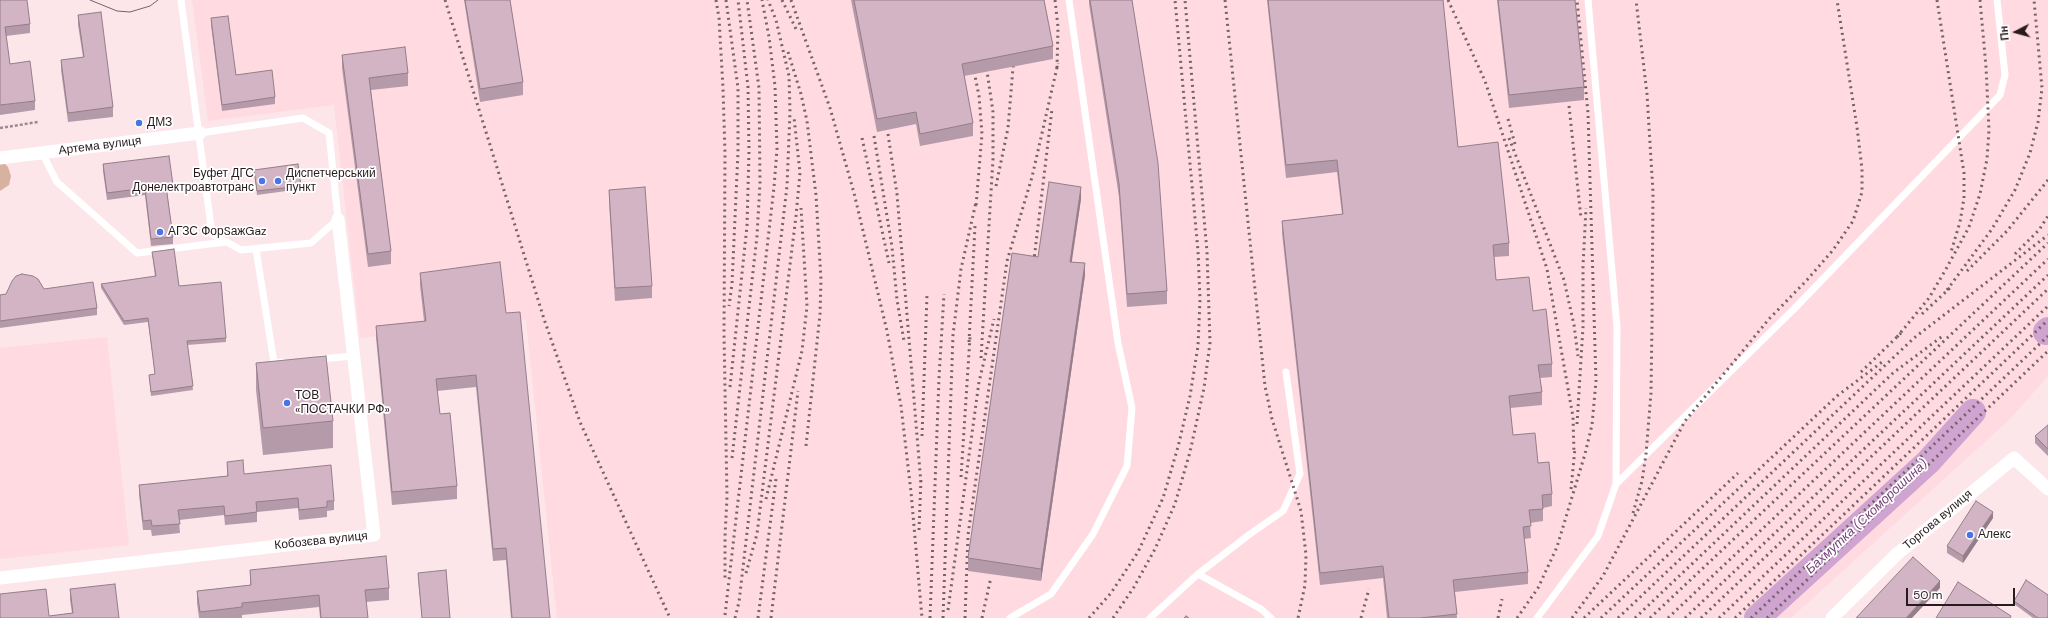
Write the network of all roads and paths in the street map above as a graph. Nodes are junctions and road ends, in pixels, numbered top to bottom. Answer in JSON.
{"nodes":[{"id":1,"x":181,"y":0,"type":"edge"},
{"id":2,"x":1069,"y":0,"type":"edge"},
{"id":3,"x":1588,"y":0,"type":"edge"},
{"id":4,"x":1997,"y":0,"type":"edge"},
{"id":5,"x":38,"y":122,"type":"dead end"},
{"id":6,"x":0,"y":128,"type":"edge"},
{"id":7,"x":200,"y":133,"type":"junction"},
{"id":8,"x":42,"y":153,"type":"junction"},
{"id":9,"x":0,"y":158,"type":"edge"},
{"id":10,"x":338,"y":220,"type":"junction"},
{"id":11,"x":227,"y":242,"type":"junction"},
{"id":12,"x":256,"y":249,"type":"junction"},
{"id":13,"x":354,"y":356,"type":"junction"},
{"id":14,"x":314,"y":360,"type":"edge"},
{"id":15,"x":290,"y":362,"type":"edge"},
{"id":16,"x":1286,"y":372,"type":"dead end"},
{"id":17,"x":1616,"y":484,"type":"junction"},
{"id":18,"x":2048,"y":489,"type":"edge"},
{"id":19,"x":1198,"y":574,"type":"junction"},
{"id":20,"x":0,"y":578,"type":"edge"},
{"id":21,"x":1010,"y":618,"type":"edge"},
{"id":22,"x":1150,"y":618,"type":"edge"},
{"id":23,"x":1271,"y":618,"type":"edge"},
{"id":24,"x":1537,"y":618,"type":"edge"},
{"id":25,"x":1832,"y":618,"type":"edge"}],
"edges":[{"from":1,"to":7,"type":"lane"},
{"from":2,"to":21,"type":"lane"},
{"from":3,"to":17,"type":"lane"},
{"from":4,"to":17,"type":"lane"},
{"from":5,"to":6,"type":"path"},
{"from":7,"to":8,"type":"street","name":"Артема вулиця"},
{"from":7,"to":10,"type":"lane"},
{"from":7,"to":11,"type":"lane"},
{"from":8,"to":9,"type":"street","name":"Артема вулиця"},
{"from":8,"to":11,"type":"lane"},
{"from":10,"to":12,"type":"lane"},
{"from":10,"to":13,"type":"street","name":"Кобозєва вулиця"},
{"from":11,"to":12,"type":"lane"},
{"from":12,"to":15,"type":"lane"},
{"from":13,"to":14,"type":"lane"},
{"from":13,"to":20,"type":"street","name":"Кобозєва вулиця"},
{"from":16,"to":19,"type":"lane"},
{"from":17,"to":24,"type":"lane"},
{"from":18,"to":25,"type":"street","name":"Торгова вулиця"},
{"from":19,"to":22,"type":"lane"},
{"from":19,"to":23,"type":"lane"}]}
